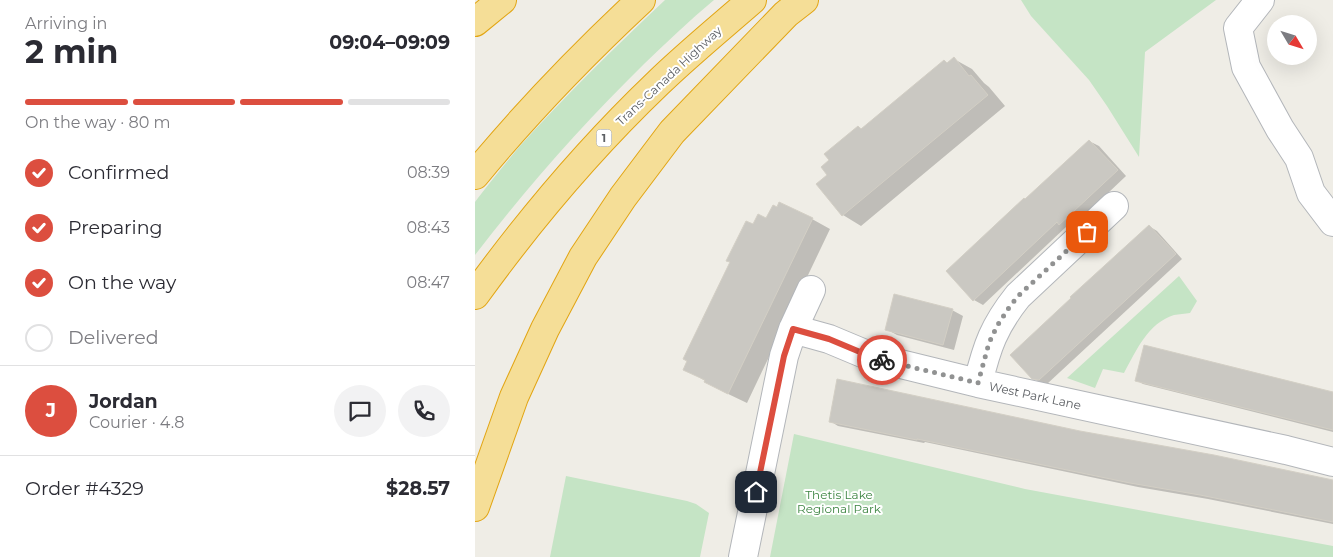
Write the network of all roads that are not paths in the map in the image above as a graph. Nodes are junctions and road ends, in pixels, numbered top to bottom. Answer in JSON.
{"nodes":[{"id":1,"x":502,"y":0,"type":"edge"},
{"id":2,"x":641,"y":0,"type":"edge"},
{"id":3,"x":752,"y":0,"type":"edge"},
{"id":4,"x":804,"y":0,"type":"edge"},
{"id":5,"x":1260,"y":0,"type":"edge"},
{"id":6,"x":475,"y":22,"type":"edge"},
{"id":7,"x":475,"y":175,"type":"edge"},
{"id":8,"x":1114,"y":206,"type":"dead end"},
{"id":9,"x":1333,"y":222,"type":"edge"},
{"id":10,"x":811,"y":290,"type":"dead end"},
{"id":11,"x":475,"y":294,"type":"edge"},
{"id":12,"x":793,"y":329,"type":"junction"},
{"id":13,"x":978,"y":383,"type":"junction"},
{"id":14,"x":1333,"y":462,"type":"edge"},
{"id":15,"x":475,"y":507,"type":"edge"},
{"id":16,"x":743,"y":557,"type":"edge"}],
"edges":[{"from":1,"to":6,"type":"highway"},
{"from":2,"to":7,"type":"highway"},
{"from":3,"to":11,"type":"highway","name":"Trans-Canada Highway","number":"1"},
{"from":4,"to":15,"type":"highway"},
{"from":5,"to":9,"type":"street"},
{"from":8,"to":13,"type":"street"},
{"from":10,"to":12,"type":"street"},
{"from":12,"to":13,"type":"street","name":"West Park Lane"},
{"from":12,"to":16,"type":"street"},
{"from":13,"to":14,"type":"street","name":"West Park Lane"}]}
